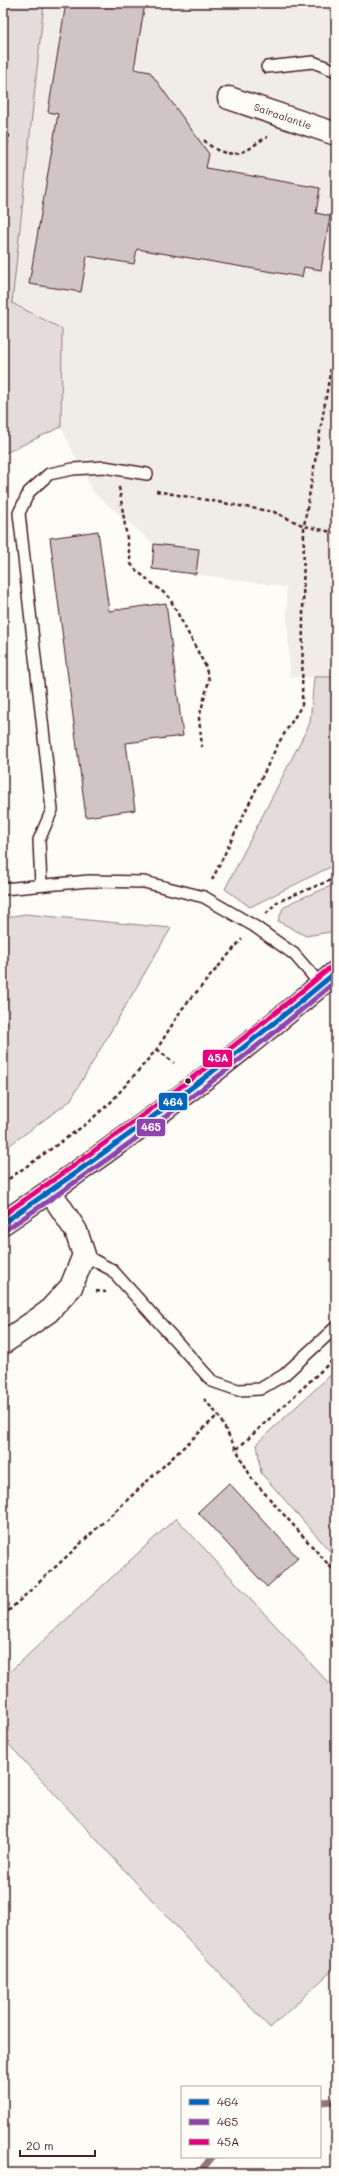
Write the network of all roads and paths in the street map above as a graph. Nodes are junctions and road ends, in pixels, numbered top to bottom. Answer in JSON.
{"nodes":[{"id":1,"x":267,"y":67,"type":"dead end"},
{"id":2,"x":336,"y":72,"type":"edge"},
{"id":3,"x":229,"y":98,"type":"dead end"},
{"id":4,"x":3,"y":131,"type":"edge"},
{"id":5,"x":336,"y":134,"type":"edge"},
{"id":6,"x":273,"y":135,"type":"dead end"},
{"id":7,"x":204,"y":140,"type":"dead end"},
{"id":8,"x":3,"y":168,"type":"edge"},
{"id":9,"x":336,"y":338,"type":"edge"},
{"id":10,"x":333,"y":352,"type":"junction"},
{"id":11,"x":336,"y":354,"type":"edge"},
{"id":12,"x":120,"y":470,"type":"junction"},
{"id":13,"x":147,"y":474,"type":"dead end"},
{"id":14,"x":125,"y":490,"type":"dead end"},
{"id":15,"x":152,"y":490,"type":"dead end"},
{"id":16,"x":119,"y":491,"type":"junction"},
{"id":17,"x":304,"y":526,"type":"junction"},
{"id":18,"x":336,"y":532,"type":"edge"},
{"id":19,"x":202,"y":747,"type":"dead end"},
{"id":20,"x":336,"y":878,"type":"edge"},
{"id":21,"x":41,"y":885,"type":"junction"},
{"id":22,"x":3,"y":888,"type":"edge"},
{"id":23,"x":204,"y":897,"type":"junction"},
{"id":24,"x":254,"y":926,"type":"junction"},
{"id":25,"x":328,"y":979,"type":"edge"},
{"id":26,"x":157,"y":1049,"type":"junction"},
{"id":27,"x":174,"y":1063,"type":"dead end"},
{"id":28,"x":3,"y":1183,"type":"edge"},
{"id":29,"x":50,"y":1191,"type":"junction"},
{"id":30,"x":3,"y":1223,"type":"edge"},
{"id":31,"x":84,"y":1256,"type":"junction"},
{"id":32,"x":71,"y":1287,"type":"junction"},
{"id":33,"x":108,"y":1292,"type":"dead end"},
{"id":34,"x":336,"y":1327,"type":"edge"},
{"id":35,"x":3,"y":1343,"type":"edge"},
{"id":36,"x":336,"y":1357,"type":"edge"},
{"id":37,"x":202,"y":1397,"type":"dead end"},
{"id":38,"x":218,"y":1414,"type":"junction"},
{"id":39,"x":236,"y":1449,"type":"junction"},
{"id":40,"x":336,"y":1573,"type":"edge"},
{"id":41,"x":3,"y":1616,"type":"edge"}],
"edges":[{"from":1,"to":2,"type":"lane"},
{"from":3,"to":5,"type":"main road","name":"Sairaalantie"},
{"from":4,"to":8,"type":"path"},
{"from":6,"to":7,"type":"path"},
{"from":9,"to":10,"type":"path"},
{"from":10,"to":11,"type":"path"},
{"from":10,"to":17,"type":"path"},
{"from":12,"to":13,"type":"lane"},
{"from":12,"to":16,"type":"path"},
{"from":12,"to":21,"type":"lane"},
{"from":14,"to":16,"type":"path"},
{"from":15,"to":17,"type":"path"},
{"from":16,"to":19,"type":"path"},
{"from":17,"to":18,"type":"path"},
{"from":17,"to":23,"type":"path"},
{"from":20,"to":24,"type":"path"},
{"from":21,"to":22,"type":"lane"},
{"from":21,"to":23,"type":"lane"},
{"from":23,"to":24,"type":"lane"},
{"from":24,"to":25,"type":"lane"},
{"from":24,"to":26,"type":"path"},
{"from":25,"to":29,"type":"main road"},
{"from":26,"to":27,"type":"path"},
{"from":26,"to":28,"type":"path"},
{"from":29,"to":30,"type":"main road"},
{"from":29,"to":31,"type":"main road"},
{"from":31,"to":32,"type":"main road"},
{"from":31,"to":34,"type":"lane"},
{"from":32,"to":33,"type":"path"},
{"from":32,"to":35,"type":"main road"},
{"from":36,"to":39,"type":"path"},
{"from":37,"to":38,"type":"path"},
{"from":38,"to":39,"type":"path"},
{"from":38,"to":41,"type":"path"},
{"from":39,"to":40,"type":"path"}]}
